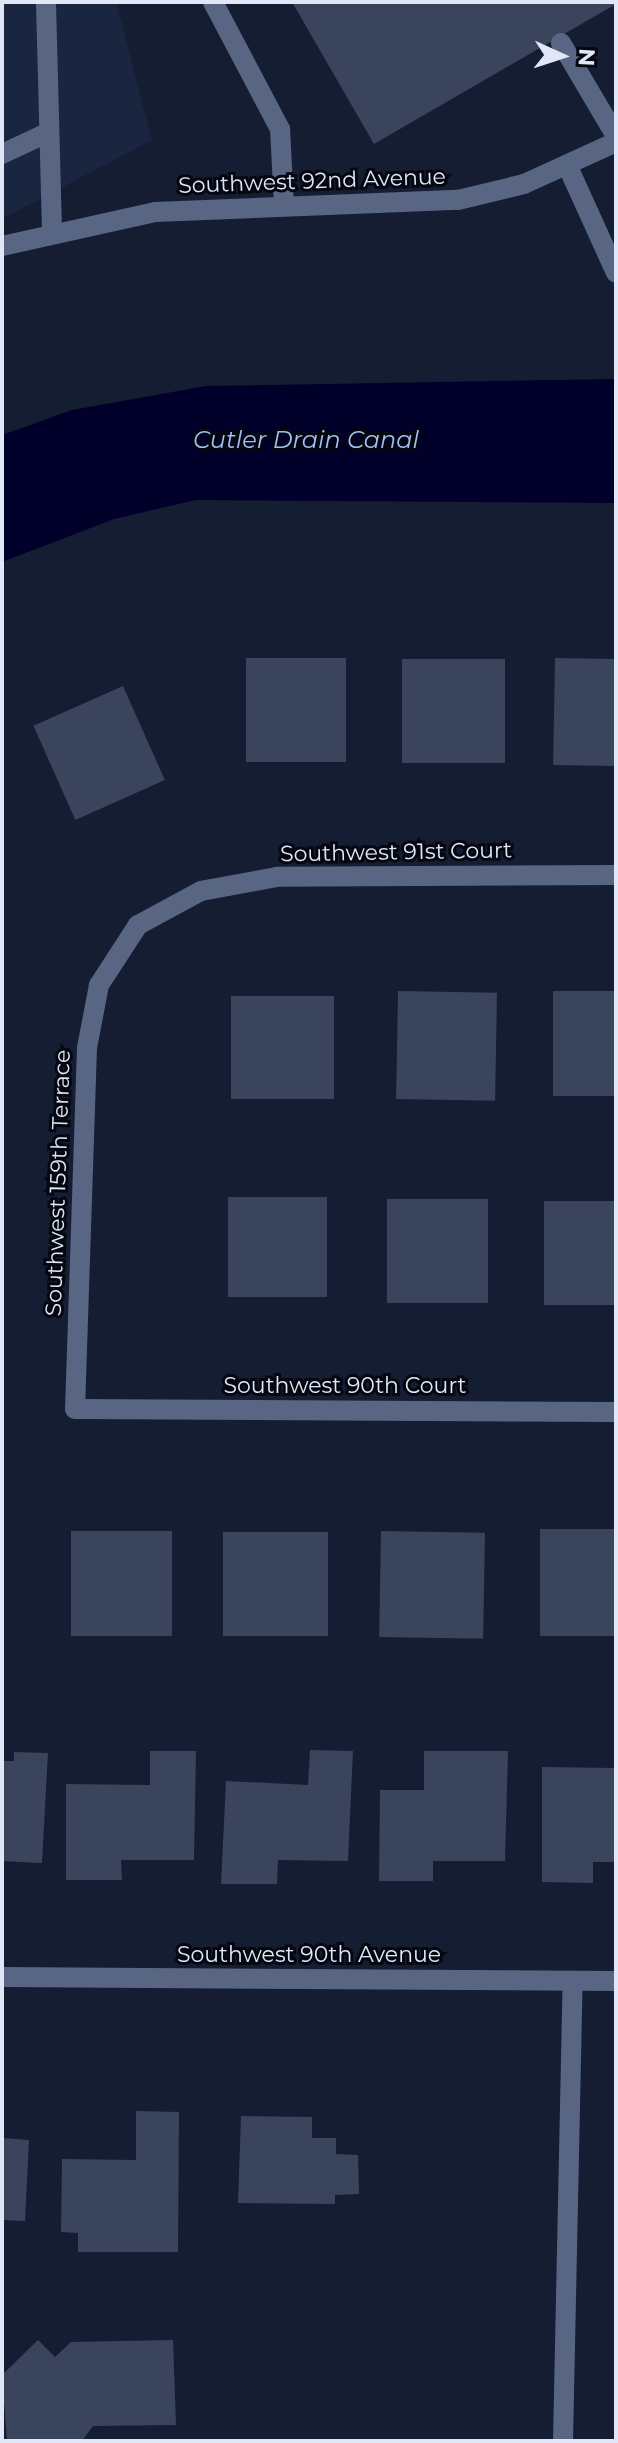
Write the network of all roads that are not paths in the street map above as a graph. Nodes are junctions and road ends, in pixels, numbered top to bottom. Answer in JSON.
{"nodes":[{"id":1,"x":46,"y":2,"type":"edge"},
{"id":2,"x":213,"y":2,"type":"edge"},
{"id":3,"x":561,"y":43,"type":"dead end"},
{"id":4,"x":49,"y":132,"type":"junction"},
{"id":5,"x":616,"y":136,"type":"edge"},
{"id":6,"x":616,"y":142,"type":"edge"},
{"id":7,"x":2,"y":154,"type":"edge"},
{"id":8,"x":568,"y":167,"type":"junction"},
{"id":9,"x":284,"y":205,"type":"junction"},
{"id":10,"x":52,"y":232,"type":"junction"},
{"id":11,"x":2,"y":246,"type":"edge"},
{"id":12,"x":616,"y":273,"type":"edge"},
{"id":13,"x":616,"y":875,"type":"edge"},
{"id":14,"x":180,"y":899,"type":"joint"},
{"id":15,"x":75,"y":1409,"type":"joint"},
{"id":16,"x":616,"y":1412,"type":"edge"},
{"id":17,"x":2,"y":1977,"type":"edge"},
{"id":18,"x":573,"y":1981,"type":"junction"},
{"id":19,"x":616,"y":1981,"type":"edge"},
{"id":20,"x":563,"y":2441,"type":"edge"}],
"edges":[{"from":1,"to":4,"type":"street"},
{"from":2,"to":9,"type":"street"},
{"from":3,"to":5,"type":"street"},
{"from":4,"to":7,"type":"street"},
{"from":4,"to":10,"type":"street"},
{"from":6,"to":8,"type":"street","name":"Southwest 92nd Avenue"},
{"from":8,"to":9,"type":"street","name":"Southwest 92nd Avenue"},
{"from":8,"to":12,"type":"street"},
{"from":9,"to":10,"type":"street","name":"Southwest 92nd Avenue"},
{"from":10,"to":11,"type":"street","name":"Southwest 92nd Avenue"},
{"from":13,"to":14,"type":"street","name":"Southwest 91st Court"},
{"from":14,"to":15,"type":"street","name":"Southwest 159th Terrace"},
{"from":15,"to":16,"type":"street","name":"Southwest 90th Court"},
{"from":17,"to":18,"type":"street","name":"Southwest 90th Avenue"},
{"from":18,"to":19,"type":"street","name":"Southwest 90th Avenue"},
{"from":18,"to":20,"type":"street"}]}
